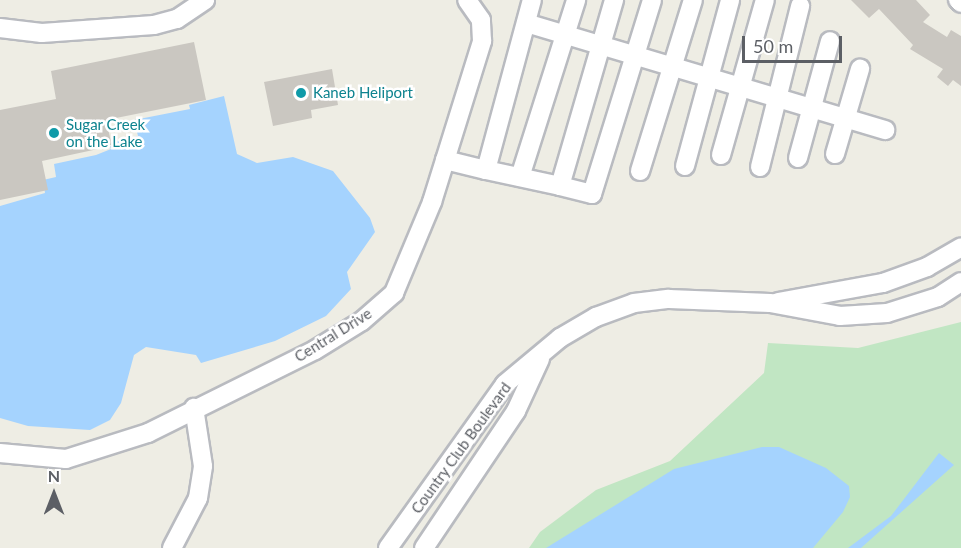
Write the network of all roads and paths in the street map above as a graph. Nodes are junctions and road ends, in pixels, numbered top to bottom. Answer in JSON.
{"nodes":[{"id":1,"x":205,"y":0,"type":"edge"},
{"id":2,"x":467,"y":0,"type":"edge"},
{"id":3,"x":532,"y":0,"type":"edge"},
{"id":4,"x":576,"y":0,"type":"edge"},
{"id":5,"x":614,"y":0,"type":"edge"},
{"id":6,"x":652,"y":0,"type":"edge"},
{"id":7,"x":693,"y":0,"type":"edge"},
{"id":8,"x":730,"y":0,"type":"edge"},
{"id":9,"x":765,"y":0,"type":"edge"},
{"id":10,"x":957,"y":0,"type":"edge"},
{"id":11,"x":961,"y":3,"type":"edge"},
{"id":12,"x":800,"y":6,"type":"dead end"},
{"id":13,"x":526,"y":23,"type":"junction"},
{"id":14,"x":0,"y":28,"type":"edge"},
{"id":15,"x":566,"y":35,"type":"junction"},
{"id":16,"x":830,"y":42,"type":"dead end"},
{"id":17,"x":598,"y":45,"type":"junction"},
{"id":18,"x":635,"y":56,"type":"junction"},
{"id":19,"x":670,"y":66,"type":"junction"},
{"id":20,"x":860,"y":69,"type":"dead end"},
{"id":21,"x":710,"y":78,"type":"junction"},
{"id":22,"x":743,"y":88,"type":"junction"},
{"id":23,"x":778,"y":98,"type":"junction"},
{"id":24,"x":812,"y":108,"type":"junction"},
{"id":25,"x":846,"y":119,"type":"junction"},
{"id":26,"x":885,"y":130,"type":"dead end"},
{"id":27,"x":835,"y":154,"type":"dead end"},
{"id":28,"x":721,"y":155,"type":"dead end"},
{"id":29,"x":798,"y":158,"type":"dead end"},
{"id":30,"x":445,"y":160,"type":"junction"},
{"id":31,"x":685,"y":166,"type":"dead end"},
{"id":32,"x":760,"y":167,"type":"dead end"},
{"id":33,"x":486,"y":170,"type":"junction"},
{"id":34,"x":640,"y":171,"type":"dead end"},
{"id":35,"x":520,"y":177,"type":"junction"},
{"id":36,"x":560,"y":186,"type":"junction"},
{"id":37,"x":961,"y":247,"type":"edge"},
{"id":38,"x":961,"y":282,"type":"edge"},
{"id":39,"x":770,"y":303,"type":"junction"},
{"id":40,"x":542,"y":354,"type":"junction"},
{"id":41,"x":194,"y":408,"type":"junction"},
{"id":42,"x":0,"y":453,"type":"edge"},
{"id":43,"x":172,"y":548,"type":"edge"},
{"id":44,"x":388,"y":548,"type":"edge"},
{"id":45,"x":424,"y":548,"type":"edge"}],
"edges":[{"from":1,"to":14,"type":"street"},
{"from":2,"to":30,"type":"street","name":"Central Drive"},
{"from":3,"to":13,"type":"street"},
{"from":4,"to":15,"type":"street"},
{"from":5,"to":17,"type":"street"},
{"from":6,"to":18,"type":"street"},
{"from":7,"to":19,"type":"street"},
{"from":8,"to":21,"type":"street"},
{"from":9,"to":22,"type":"street"},
{"from":10,"to":11,"type":"street"},
{"from":12,"to":23,"type":"street"},
{"from":13,"to":15,"type":"street"},
{"from":13,"to":33,"type":"street"},
{"from":15,"to":17,"type":"street"},
{"from":15,"to":35,"type":"street"},
{"from":16,"to":24,"type":"street"},
{"from":17,"to":18,"type":"street"},
{"from":17,"to":36,"type":"street"},
{"from":18,"to":19,"type":"street"},
{"from":18,"to":36,"type":"street"},
{"from":19,"to":21,"type":"street"},
{"from":19,"to":34,"type":"street"},
{"from":20,"to":25,"type":"street"},
{"from":21,"to":22,"type":"street"},
{"from":21,"to":31,"type":"street"},
{"from":22,"to":23,"type":"street"},
{"from":22,"to":28,"type":"street"},
{"from":23,"to":24,"type":"street"},
{"from":23,"to":32,"type":"street"},
{"from":24,"to":25,"type":"street"},
{"from":24,"to":29,"type":"street"},
{"from":25,"to":26,"type":"street"},
{"from":25,"to":27,"type":"street"},
{"from":30,"to":33,"type":"street"},
{"from":30,"to":41,"type":"street","name":"Central Drive"},
{"from":33,"to":35,"type":"street"},
{"from":35,"to":36,"type":"street"},
{"from":37,"to":39,"type":"street","name":"Country Club Boulevard"},
{"from":38,"to":39,"type":"street","name":"Country Club Boulevard"},
{"from":39,"to":40,"type":"street","name":"Country Club Boulevard"},
{"from":40,"to":44,"type":"street","name":"Country Club Boulevard"},
{"from":40,"to":45,"type":"street","name":"Country Club Boulevard"},
{"from":41,"to":42,"type":"street","name":"Central Drive"},
{"from":41,"to":43,"type":"street"}]}
